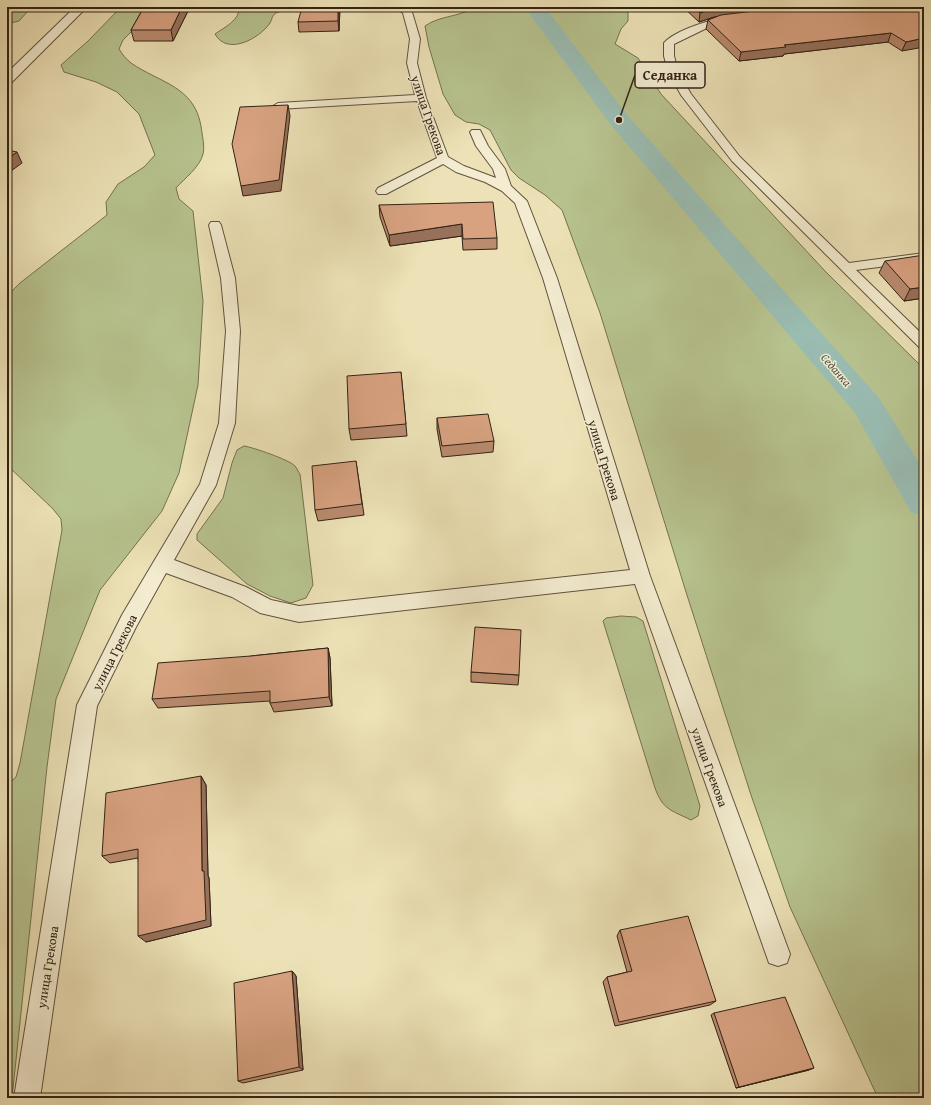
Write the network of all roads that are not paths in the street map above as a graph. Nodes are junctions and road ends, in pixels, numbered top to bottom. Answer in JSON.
{"nodes":[{"id":1,"x":81,"y":7,"type":"edge"},
{"id":2,"x":402,"y":7,"type":"edge"},
{"id":3,"x":741,"y":17,"type":"edge"},
{"id":4,"x":7,"y":80,"type":"edge"},
{"id":5,"x":421,"y":98,"type":"junction"},
{"id":6,"x":278,"y":106,"type":"edge"},
{"id":7,"x":476,"y":132,"type":"dead end"},
{"id":8,"x":443,"y":159,"type":"junction"},
{"id":9,"x":506,"y":188,"type":"junction"},
{"id":10,"x":382,"y":191,"type":"dead end"},
{"id":11,"x":215,"y":225,"type":"dead end"},
{"id":12,"x":924,"y":257,"type":"edge"},
{"id":13,"x":846,"y":267,"type":"junction"},
{"id":14,"x":924,"y":344,"type":"edge"},
{"id":15,"x":163,"y":564,"type":"junction"},
{"id":16,"x":641,"y":576,"type":"junction"},
{"id":17,"x":778,"y":954,"type":"dead end"},
{"id":18,"x":27,"y":1098,"type":"edge"}],
"edges":[{"from":1,"to":4,"type":"street"},
{"from":2,"to":5,"type":"lane","name":"улица Грекова"},
{"from":3,"to":13,"type":"lane"},
{"from":5,"to":6,"type":"lane"},
{"from":5,"to":8,"type":"lane","name":"улица Грекова"},
{"from":7,"to":9,"type":"lane"},
{"from":8,"to":9,"type":"lane","name":"улица Грекова"},
{"from":8,"to":10,"type":"lane"},
{"from":9,"to":16,"type":"lane","name":"улица Грекова"},
{"from":11,"to":15,"type":"lane","name":"улица Грекова"},
{"from":12,"to":13,"type":"lane"},
{"from":13,"to":14,"type":"lane"},
{"from":15,"to":16,"type":"lane"},
{"from":15,"to":18,"type":"lane","name":"улица Грекова"},
{"from":16,"to":17,"type":"lane","name":"улица Грекова"}]}
